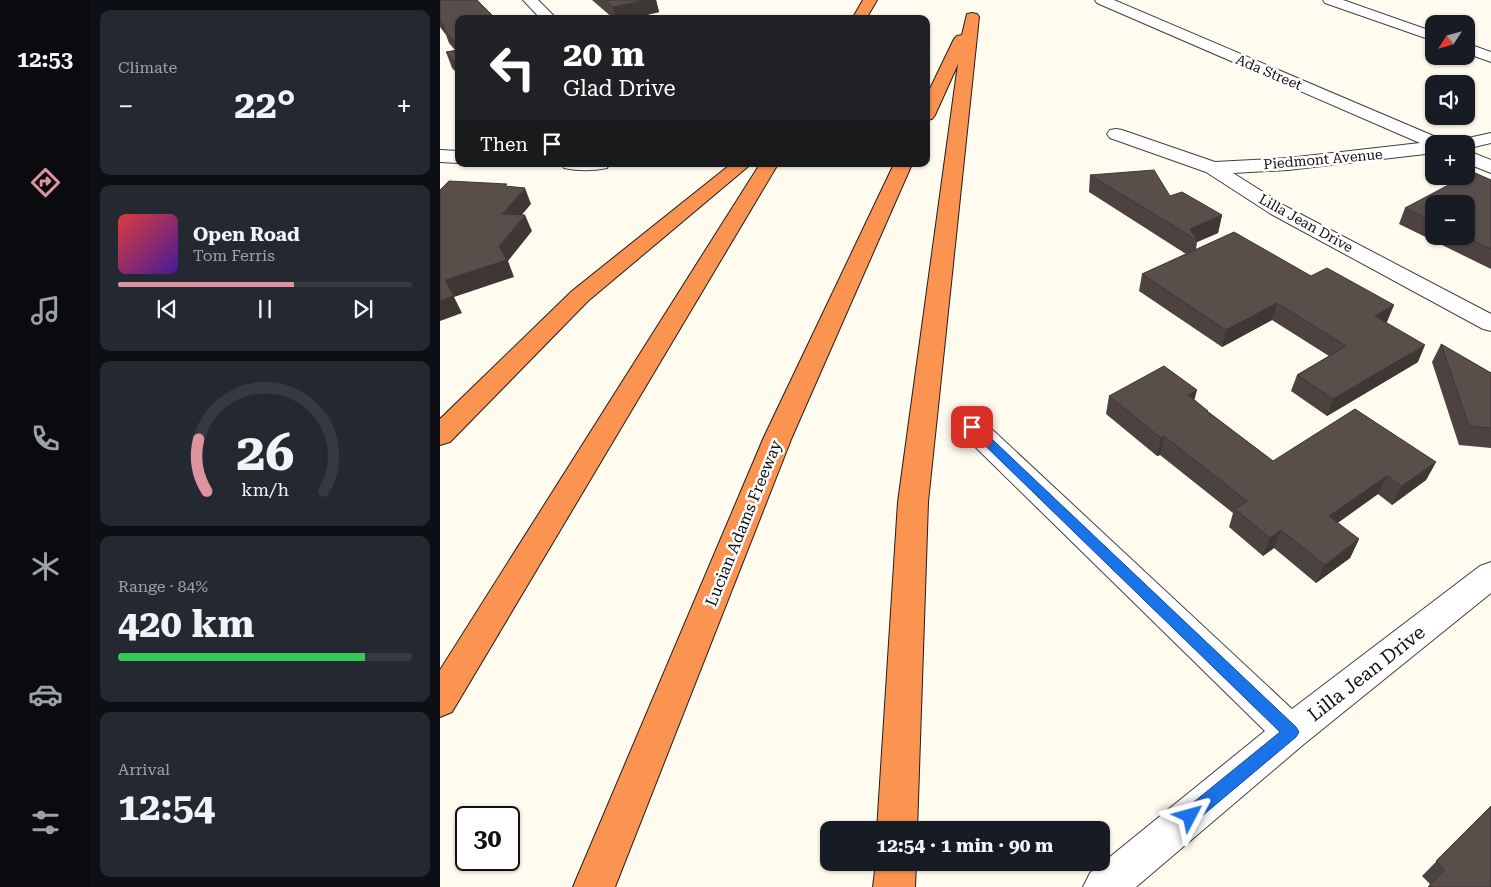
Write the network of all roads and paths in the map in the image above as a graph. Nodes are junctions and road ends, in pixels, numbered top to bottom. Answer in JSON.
{"nodes":[{"id":1,"x":530,"y":0,"type":"edge"},
{"id":2,"x":870,"y":0,"type":"edge"},
{"id":3,"x":1102,"y":0,"type":"edge"},
{"id":4,"x":1330,"y":0,"type":"edge"},
{"id":5,"x":976,"y":9,"type":"edge"},
{"id":6,"x":546,"y":15,"type":"edge"},
{"id":7,"x":861,"y":15,"type":"edge"},
{"id":8,"x":1425,"y":34,"type":"edge"},
{"id":9,"x":1475,"y":51,"type":"edge"},
{"id":10,"x":1491,"y":57,"type":"edge"},
{"id":11,"x":930,"y":107,"type":"edge"},
{"id":12,"x":1116,"y":134,"type":"dead end"},
{"id":13,"x":1491,"y":138,"type":"edge"},
{"id":14,"x":1425,"y":139,"type":"edge"},
{"id":15,"x":1475,"y":142,"type":"edge"},
{"id":16,"x":1425,"y":148,"type":"edge"},
{"id":17,"x":440,"y":156,"type":"edge"},
{"id":18,"x":455,"y":157,"type":"edge"},
{"id":19,"x":1475,"y":160,"type":"edge"},
{"id":20,"x":738,"y":167,"type":"edge"},
{"id":21,"x":767,"y":167,"type":"edge"},
{"id":22,"x":902,"y":167,"type":"edge"},
{"id":23,"x":1491,"y":167,"type":"edge"},
{"id":24,"x":1213,"y":168,"type":"junction"},
{"id":25,"x":1491,"y":324,"type":"edge"},
{"id":26,"x":972,"y":427,"type":"dead end"},
{"id":27,"x":440,"y":434,"type":"edge"},
{"id":28,"x":1491,"y":575,"type":"edge"},
{"id":29,"x":440,"y":701,"type":"edge"},
{"id":30,"x":1291,"y":732,"type":"junction"},
{"id":31,"x":897,"y":821,"type":"edge"},
{"id":32,"x":895,"y":871,"type":"edge"},
{"id":33,"x":594,"y":887,"type":"edge"},
{"id":34,"x":894,"y":887,"type":"edge"},
{"id":35,"x":1104,"y":887,"type":"edge"}],
"edges":[{"from":1,"to":6,"type":"street"},
{"from":2,"to":7,"type":"highway"},
{"from":3,"to":14,"type":"street","name":"Ada Street"},
{"from":4,"to":8,"type":"street"},
{"from":5,"to":11,"type":"highway"},
{"from":5,"to":31,"type":"highway"},
{"from":9,"to":10,"type":"street"},
{"from":12,"to":24,"type":"street","name":"Lilla Jean Drive"},
{"from":13,"to":15,"type":"street"},
{"from":16,"to":24,"type":"street","name":"Piedmont Avenue"},
{"from":17,"to":18,"type":"street"},
{"from":19,"to":23,"type":"street"},
{"from":20,"to":27,"type":"highway"},
{"from":21,"to":29,"type":"highway"},
{"from":22,"to":33,"type":"highway","name":"Lucian Adams Freeway"},
{"from":24,"to":25,"type":"street","name":"Lilla Jean Drive"},
{"from":26,"to":30,"type":"street"},
{"from":28,"to":30,"type":"street","name":"Lilla Jean Drive"},
{"from":30,"to":35,"type":"street","name":"Lilla Jean Drive"},
{"from":32,"to":34,"type":"highway"}]}
